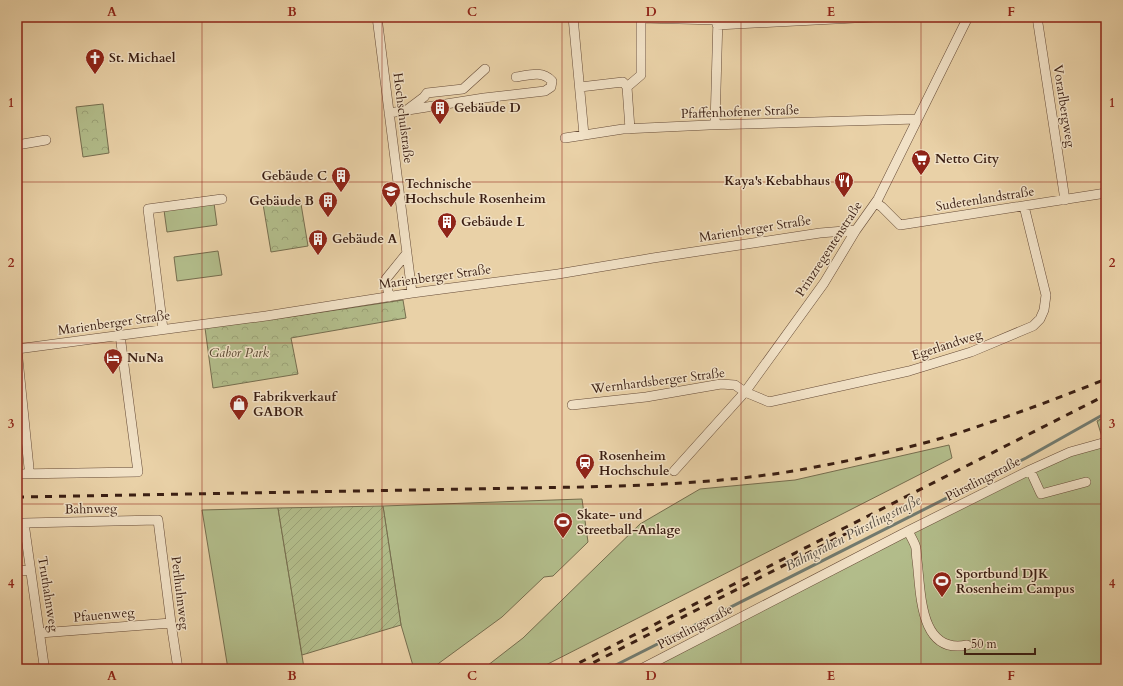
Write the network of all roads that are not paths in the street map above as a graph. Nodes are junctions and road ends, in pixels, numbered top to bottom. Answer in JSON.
{"nodes":[{"id":1,"x":377,"y":17,"type":"edge"},
{"id":2,"x":573,"y":17,"type":"edge"},
{"id":3,"x":874,"y":17,"type":"edge"},
{"id":4,"x":966,"y":17,"type":"edge"},
{"id":5,"x":1037,"y":17,"type":"edge"},
{"id":6,"x":641,"y":18,"type":"edge"},
{"id":7,"x":717,"y":21,"type":"edge"},
{"id":8,"x":485,"y":69,"type":"dead end"},
{"id":9,"x":516,"y":77,"type":"dead end"},
{"id":10,"x":580,"y":87,"type":"junction"},
{"id":11,"x":627,"y":87,"type":"junction"},
{"id":12,"x":405,"y":110,"type":"junction"},
{"id":13,"x":389,"y":112,"type":"junction"},
{"id":14,"x":917,"y":119,"type":"junction"},
{"id":15,"x":715,"y":125,"type":"junction"},
{"id":16,"x":630,"y":128,"type":"junction"},
{"id":17,"x":584,"y":135,"type":"junction"},
{"id":18,"x":565,"y":138,"type":"dead end"},
{"id":19,"x":46,"y":140,"type":"dead end"},
{"id":20,"x":17,"y":145,"type":"edge"},
{"id":21,"x":1106,"y":193,"type":"edge"},
{"id":22,"x":222,"y":199,"type":"dead end"},
{"id":23,"x":1065,"y":200,"type":"junction"},
{"id":24,"x":876,"y":203,"type":"junction"},
{"id":25,"x":1024,"y":206,"type":"junction"},
{"id":26,"x":856,"y":230,"type":"junction"},
{"id":27,"x":407,"y":253,"type":"junction"},
{"id":28,"x":412,"y":293,"type":"junction"},
{"id":29,"x":389,"y":296,"type":"junction"},
{"id":30,"x":163,"y":329,"type":"junction"},
{"id":31,"x":120,"y":335,"type":"junction"},
{"id":32,"x":17,"y":349,"type":"edge"},
{"id":33,"x":745,"y":392,"type":"junction"},
{"id":34,"x":572,"y":405,"type":"dead end"},
{"id":35,"x":1106,"y":442,"type":"edge"},
{"id":36,"x":29,"y":468,"type":"dead end"},
{"id":37,"x":1030,"y":470,"type":"junction"},
{"id":38,"x":674,"y":471,"type":"dead end"},
{"id":39,"x":17,"y":474,"type":"edge"},
{"id":40,"x":1086,"y":482,"type":"dead end"},
{"id":41,"x":158,"y":520,"type":"joint"},
{"id":42,"x":24,"y":523,"type":"joint"},
{"id":43,"x":908,"y":531,"type":"junction"},
{"id":44,"x":17,"y":570,"type":"edge"},
{"id":45,"x":31,"y":571,"type":"junction"},
{"id":46,"x":171,"y":623,"type":"junction"},
{"id":47,"x":40,"y":633,"type":"junction"},
{"id":48,"x":967,"y":645,"type":"dead end"},
{"id":49,"x":646,"y":668,"type":"edge"},
{"id":50,"x":44,"y":669,"type":"edge"},
{"id":51,"x":178,"y":669,"type":"edge"}],
"edges":[{"from":1,"to":13,"type":"street","name":"Hochschulstraße"},
{"from":2,"to":10,"type":"street"},
{"from":3,"to":7,"type":"street"},
{"from":4,"to":14,"type":"street","name":"Prinzregentenstraße"},
{"from":5,"to":23,"type":"street","name":"Vorarlbergweg"},
{"from":6,"to":7,"type":"street"},
{"from":6,"to":11,"type":"street"},
{"from":7,"to":15,"type":"street"},
{"from":8,"to":12,"type":"street"},
{"from":9,"to":12,"type":"street"},
{"from":10,"to":11,"type":"street"},
{"from":10,"to":17,"type":"street"},
{"from":11,"to":16,"type":"street"},
{"from":12,"to":13,"type":"street"},
{"from":13,"to":27,"type":"street","name":"Hochschulstraße"},
{"from":14,"to":15,"type":"street","name":"Pfaffenhofener Straße"},
{"from":14,"to":24,"type":"street","name":"Prinzregentenstraße"},
{"from":15,"to":16,"type":"street","name":"Pfaffenhofener Straße"},
{"from":16,"to":17,"type":"street","name":"Pfaffenhofener Straße"},
{"from":17,"to":18,"type":"street","name":"Pfaffenhofener Straße"},
{"from":19,"to":20,"type":"street"},
{"from":21,"to":23,"type":"street","name":"Sudetenlandstraße"},
{"from":22,"to":30,"type":"street"},
{"from":23,"to":25,"type":"street","name":"Sudetenlandstraße"},
{"from":24,"to":25,"type":"street","name":"Sudetenlandstraße"},
{"from":24,"to":26,"type":"street","name":"Prinzregentenstraße"},
{"from":25,"to":33,"type":"street","name":"Egerlandweg"},
{"from":26,"to":28,"type":"street","name":"Marienberger Straße"},
{"from":26,"to":33,"type":"street","name":"Prinzregentenstraße"},
{"from":27,"to":28,"type":"street","name":"Hochschulstraße"},
{"from":27,"to":29,"type":"street"},
{"from":28,"to":29,"type":"street","name":"Marienberger Straße"},
{"from":29,"to":30,"type":"street","name":"Marienberger Straße"},
{"from":30,"to":31,"type":"street","name":"Marienberger Straße"},
{"from":31,"to":32,"type":"street","name":"Marienberger Straße"},
{"from":31,"to":39,"type":"street"},
{"from":32,"to":36,"type":"street"},
{"from":33,"to":34,"type":"street","name":"Wernhardsberger Straße"},
{"from":33,"to":38,"type":"street","name":"Prinzregentenstraße"},
{"from":35,"to":37,"type":"street","name":"Pürstlingstraße"},
{"from":37,"to":40,"type":"street"},
{"from":37,"to":43,"type":"street","name":"Pürstlingstraße"},
{"from":41,"to":42,"type":"street","name":"Bahnweg"},
{"from":41,"to":46,"type":"street","name":"Perlhuhnweg"},
{"from":42,"to":45,"type":"street","name":"Truthahnweg"},
{"from":43,"to":48,"type":"street"},
{"from":43,"to":49,"type":"street","name":"Pürstlingstraße"},
{"from":44,"to":45,"type":"street"},
{"from":45,"to":47,"type":"street","name":"Truthahnweg"},
{"from":46,"to":47,"type":"street","name":"Pfauenweg"},
{"from":46,"to":51,"type":"street","name":"Perlhuhnweg"},
{"from":47,"to":50,"type":"street","name":"Truthahnweg"}]}
